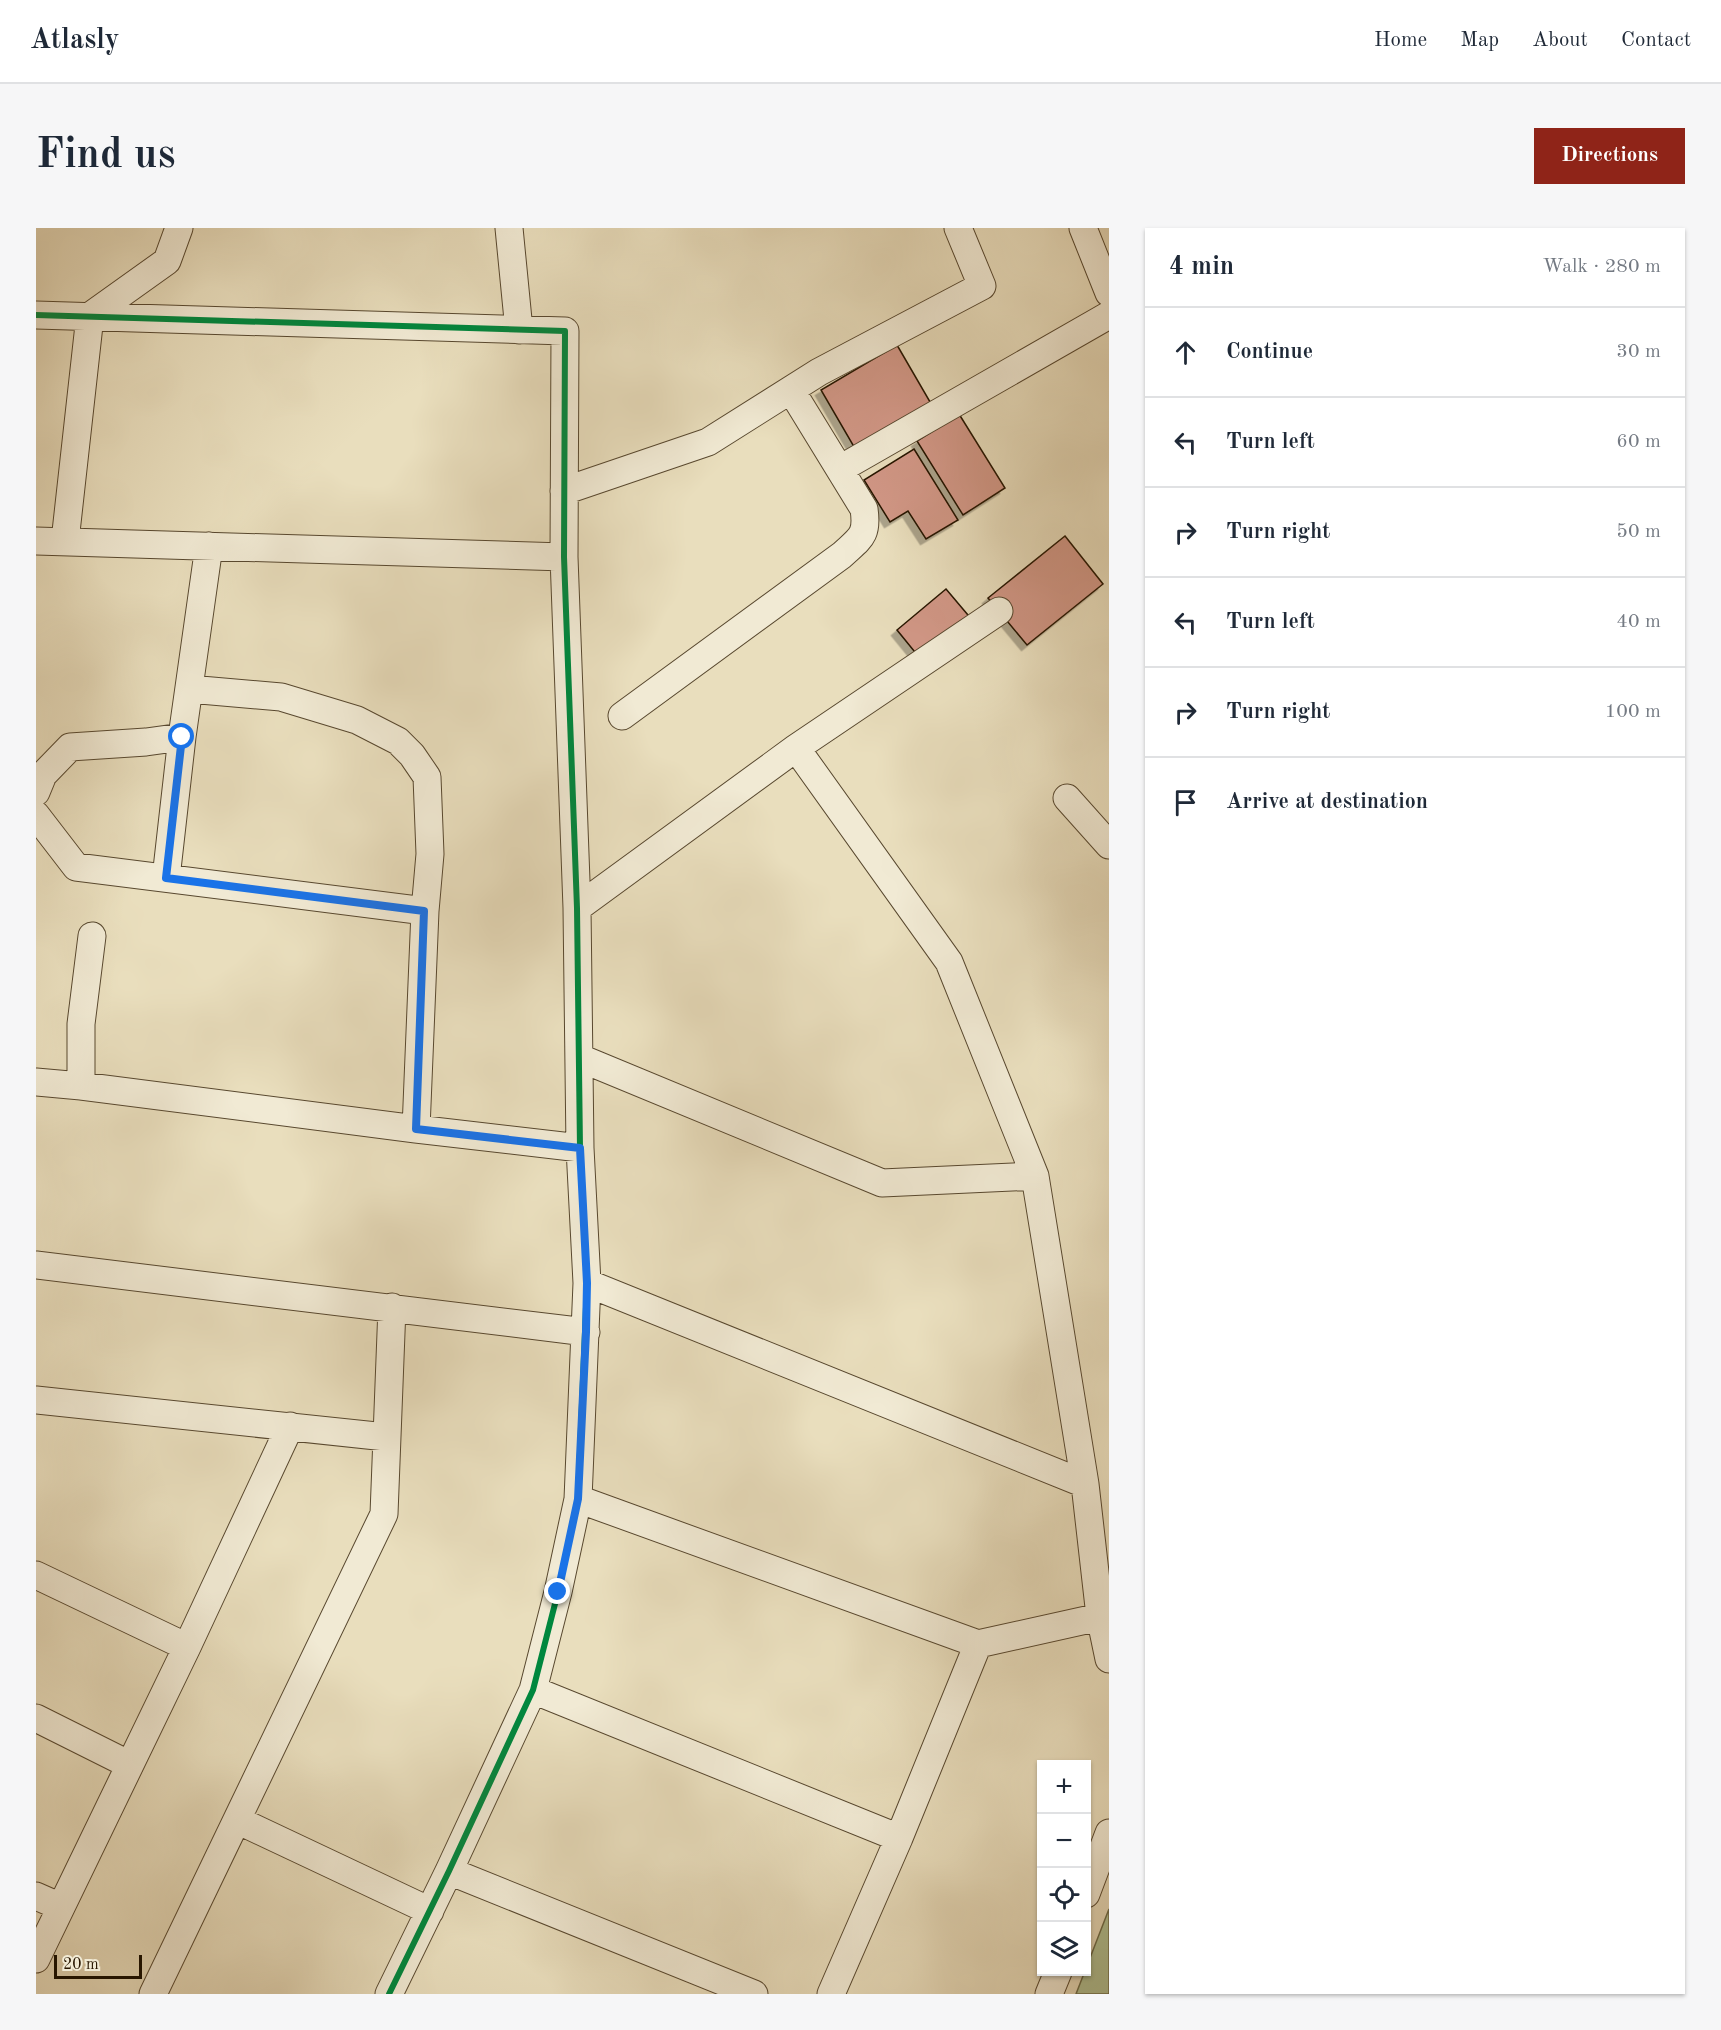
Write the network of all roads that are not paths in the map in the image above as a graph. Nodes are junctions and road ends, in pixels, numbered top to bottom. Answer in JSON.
{"nodes":[{"id":1,"x":179,"y":228,"type":"edge"},
{"id":2,"x":509,"y":228,"type":"edge"},
{"id":3,"x":958,"y":228,"type":"edge"},
{"id":4,"x":1083,"y":228,"type":"edge"},
{"id":5,"x":1109,"y":293,"type":"edge"},
{"id":6,"x":36,"y":315,"type":"edge"},
{"id":7,"x":1109,"y":315,"type":"edge"},
{"id":8,"x":90,"y":316,"type":"junction"},
{"id":9,"x":519,"y":330,"type":"junction"},
{"id":10,"x":791,"y":390,"type":"junction"},
{"id":11,"x":840,"y":469,"type":"junction"},
{"id":12,"x":564,"y":491,"type":"junction"},
{"id":13,"x":36,"y":541,"type":"edge"},
{"id":14,"x":65,"y":541,"type":"junction"},
{"id":15,"x":209,"y":546,"type":"junction"},
{"id":16,"x":564,"y":557,"type":"junction"},
{"id":17,"x":999,"y":611,"type":"dead end"},
{"id":18,"x":189,"y":689,"type":"junction"},
{"id":19,"x":622,"y":716,"type":"dead end"},
{"id":20,"x":182,"y":737,"type":"junction"},
{"id":21,"x":796,"y":748,"type":"junction"},
{"id":22,"x":36,"y":792,"type":"edge"},
{"id":23,"x":1067,"y":798,"type":"dead end"},
{"id":24,"x":36,"y":815,"type":"edge"},
{"id":25,"x":1109,"y":845,"type":"edge"},
{"id":26,"x":166,"y":878,"type":"junction"},
{"id":27,"x":577,"y":908,"type":"junction"},
{"id":28,"x":424,"y":911,"type":"junction"},
{"id":29,"x":92,"y":936,"type":"dead end"},
{"id":30,"x":580,"y":1058,"type":"junction"},
{"id":31,"x":36,"y":1082,"type":"edge"},
{"id":32,"x":81,"y":1086,"type":"junction"},
{"id":33,"x":416,"y":1129,"type":"junction"},
{"id":34,"x":580,"y":1148,"type":"junction"},
{"id":35,"x":1035,"y":1176,"type":"junction"},
{"id":36,"x":36,"y":1265,"type":"edge"},
{"id":37,"x":587,"y":1283,"type":"junction"},
{"id":38,"x":392,"y":1308,"type":"junction"},
{"id":39,"x":586,"y":1332,"type":"junction"},
{"id":40,"x":36,"y":1400,"type":"edge"},
{"id":41,"x":290,"y":1426,"type":"junction"},
{"id":42,"x":386,"y":1437,"type":"junction"},
{"id":43,"x":1085,"y":1484,"type":"junction"},
{"id":44,"x":578,"y":1499,"type":"junction"},
{"id":45,"x":36,"y":1575,"type":"edge"},
{"id":46,"x":1104,"y":1615,"type":"edge"},
{"id":47,"x":978,"y":1644,"type":"junction"},
{"id":48,"x":187,"y":1647,"type":"junction"},
{"id":49,"x":1109,"y":1659,"type":"edge"},
{"id":50,"x":533,"y":1690,"type":"junction"},
{"id":51,"x":36,"y":1718,"type":"edge"},
{"id":52,"x":130,"y":1765,"type":"junction"},
{"id":53,"x":237,"y":1820,"type":"junction"},
{"id":54,"x":1109,"y":1833,"type":"edge"},
{"id":55,"x":900,"y":1838,"type":"junction"},
{"id":56,"x":449,"y":1871,"type":"junction"},
{"id":57,"x":1091,"y":1881,"type":"edge"},
{"id":58,"x":36,"y":1896,"type":"edge"},
{"id":59,"x":61,"y":1907,"type":"junction"},
{"id":60,"x":430,"y":1911,"type":"junction"},
{"id":61,"x":36,"y":1959,"type":"edge"},
{"id":62,"x":1056,"y":1976,"type":"edge"},
{"id":63,"x":153,"y":1994,"type":"edge"},
{"id":64,"x":389,"y":1994,"type":"edge"},
{"id":65,"x":754,"y":1994,"type":"edge"},
{"id":66,"x":831,"y":1994,"type":"edge"},
{"id":67,"x":1049,"y":1994,"type":"edge"}],
"edges":[{"from":1,"to":8,"type":"street"},
{"from":2,"to":9,"type":"street"},
{"from":3,"to":10,"type":"street"},
{"from":4,"to":5,"type":"street"},
{"from":6,"to":8,"type":"street"},
{"from":7,"to":11,"type":"street"},
{"from":8,"to":9,"type":"street"},
{"from":8,"to":14,"type":"street"},
{"from":9,"to":12,"type":"street"},
{"from":10,"to":11,"type":"street"},
{"from":10,"to":12,"type":"street"},
{"from":11,"to":19,"type":"street"},
{"from":12,"to":16,"type":"street"},
{"from":13,"to":14,"type":"street"},
{"from":14,"to":15,"type":"street"},
{"from":15,"to":16,"type":"street"},
{"from":15,"to":18,"type":"street"},
{"from":16,"to":27,"type":"street"},
{"from":17,"to":21,"type":"street"},
{"from":18,"to":20,"type":"street"},
{"from":18,"to":28,"type":"street"},
{"from":20,"to":22,"type":"street"},
{"from":20,"to":26,"type":"street"},
{"from":21,"to":27,"type":"street"},
{"from":21,"to":35,"type":"street"},
{"from":23,"to":25,"type":"street"},
{"from":24,"to":26,"type":"street"},
{"from":26,"to":28,"type":"street"},
{"from":27,"to":30,"type":"street"},
{"from":28,"to":33,"type":"street"},
{"from":29,"to":32,"type":"street"},
{"from":30,"to":34,"type":"street"},
{"from":30,"to":35,"type":"street"},
{"from":31,"to":32,"type":"street"},
{"from":32,"to":33,"type":"street"},
{"from":33,"to":34,"type":"street"},
{"from":34,"to":37,"type":"street"},
{"from":35,"to":43,"type":"street"},
{"from":36,"to":38,"type":"street"},
{"from":37,"to":39,"type":"street"},
{"from":37,"to":43,"type":"street"},
{"from":38,"to":39,"type":"street"},
{"from":38,"to":42,"type":"street"},
{"from":39,"to":44,"type":"street"},
{"from":40,"to":41,"type":"street"},
{"from":41,"to":42,"type":"street"},
{"from":41,"to":48,"type":"street"},
{"from":42,"to":53,"type":"street"},
{"from":43,"to":46,"type":"street"},
{"from":44,"to":47,"type":"street"},
{"from":44,"to":50,"type":"street"},
{"from":45,"to":48,"type":"street"},
{"from":46,"to":47,"type":"street"},
{"from":46,"to":49,"type":"street"},
{"from":47,"to":55,"type":"street"},
{"from":48,"to":52,"type":"street"},
{"from":50,"to":55,"type":"street"},
{"from":50,"to":56,"type":"street"},
{"from":51,"to":52,"type":"street"},
{"from":52,"to":59,"type":"street"},
{"from":53,"to":60,"type":"street"},
{"from":53,"to":63,"type":"street"},
{"from":54,"to":57,"type":"street"},
{"from":55,"to":66,"type":"street"},
{"from":56,"to":60,"type":"street"},
{"from":56,"to":65,"type":"street"},
{"from":58,"to":59,"type":"street"},
{"from":59,"to":61,"type":"street"},
{"from":60,"to":64,"type":"street"},
{"from":62,"to":67,"type":"street"}]}
